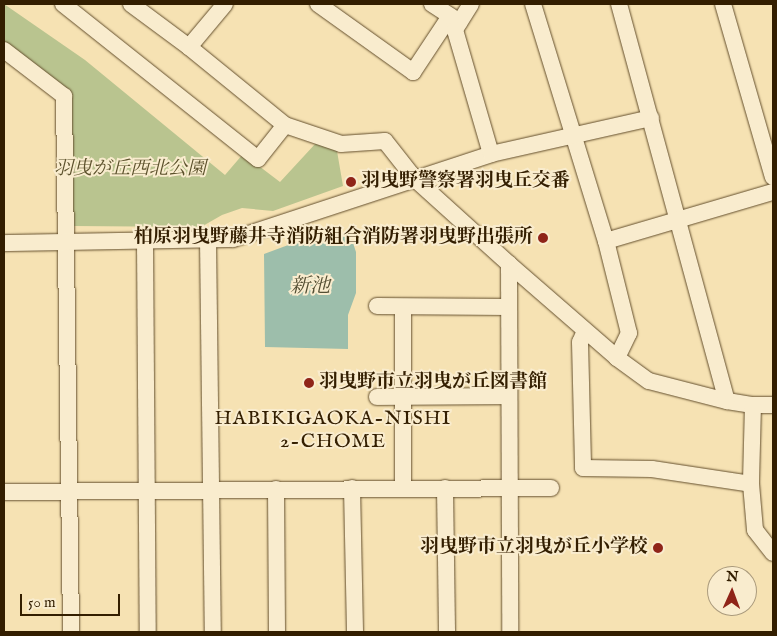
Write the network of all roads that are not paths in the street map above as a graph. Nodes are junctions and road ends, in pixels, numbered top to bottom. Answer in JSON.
{"nodes":[{"id":1,"x":63,"y":4,"type":"edge"},
{"id":2,"x":131,"y":4,"type":"edge"},
{"id":3,"x":225,"y":4,"type":"edge"},
{"id":4,"x":318,"y":4,"type":"edge"},
{"id":5,"x":432,"y":4,"type":"edge"},
{"id":6,"x":471,"y":4,"type":"edge"},
{"id":7,"x":532,"y":4,"type":"edge"},
{"id":8,"x":619,"y":4,"type":"edge"},
{"id":9,"x":723,"y":4,"type":"edge"},
{"id":10,"x":80,"y":9,"type":"edge"},
{"id":11,"x":455,"y":19,"type":"junction"},
{"id":12,"x":189,"y":47,"type":"junction"},
{"id":13,"x":4,"y":50,"type":"edge"},
{"id":14,"x":651,"y":118,"type":"junction"},
{"id":15,"x":285,"y":125,"type":"junction"},
{"id":16,"x":572,"y":135,"type":"junction"},
{"id":17,"x":491,"y":154,"type":"junction"},
{"id":18,"x":773,"y":177,"type":"edge"},
{"id":19,"x":415,"y":178,"type":"junction"},
{"id":20,"x":773,"y":192,"type":"edge"},
{"id":21,"x":679,"y":220,"type":"junction"},
{"id":22,"x":208,"y":240,"type":"junction"},
{"id":23,"x":145,"y":241,"type":"junction"},
{"id":24,"x":606,"y":241,"type":"junction"},
{"id":25,"x":4,"y":243,"type":"edge"},
{"id":26,"x":67,"y":243,"type":"junction"},
{"id":27,"x":508,"y":264,"type":"junction"},
{"id":28,"x":377,"y":306,"type":"dead end"},
{"id":29,"x":509,"y":306,"type":"junction"},
{"id":30,"x":403,"y":307,"type":"junction"},
{"id":31,"x":585,"y":331,"type":"junction"},
{"id":32,"x":617,"y":358,"type":"junction"},
{"id":33,"x":509,"y":396,"type":"junction"},
{"id":34,"x":377,"y":397,"type":"dead end"},
{"id":35,"x":403,"y":397,"type":"junction"},
{"id":36,"x":727,"y":401,"type":"junction"},
{"id":37,"x":753,"y":405,"type":"junction"},
{"id":38,"x":773,"y":405,"type":"edge"},
{"id":39,"x":751,"y":484,"type":"junction"},
{"id":40,"x":352,"y":488,"type":"junction"},
{"id":41,"x":403,"y":488,"type":"junction"},
{"id":42,"x":445,"y":488,"type":"junction"},
{"id":43,"x":509,"y":488,"type":"junction"},
{"id":44,"x":551,"y":488,"type":"dead end"},
{"id":45,"x":276,"y":489,"type":"junction"},
{"id":46,"x":70,"y":490,"type":"junction"},
{"id":47,"x":146,"y":490,"type":"junction"},
{"id":48,"x":210,"y":490,"type":"junction"},
{"id":49,"x":4,"y":492,"type":"edge"},
{"id":50,"x":773,"y":553,"type":"edge"},
{"id":51,"x":71,"y":632,"type":"edge"},
{"id":52,"x":148,"y":632,"type":"edge"},
{"id":53,"x":213,"y":632,"type":"edge"},
{"id":54,"x":277,"y":632,"type":"edge"},
{"id":55,"x":355,"y":632,"type":"edge"},
{"id":56,"x":447,"y":632,"type":"edge"},
{"id":57,"x":510,"y":632,"type":"edge"}],
"edges":[{"from":1,"to":10,"type":"street"},
{"from":2,"to":12,"type":"street"},
{"from":3,"to":12,"type":"street"},
{"from":4,"to":11,"type":"street"},
{"from":5,"to":11,"type":"street"},
{"from":6,"to":11,"type":"street"},
{"from":7,"to":16,"type":"street"},
{"from":8,"to":14,"type":"street"},
{"from":9,"to":18,"type":"street"},
{"from":10,"to":15,"type":"street"},
{"from":11,"to":17,"type":"street"},
{"from":12,"to":15,"type":"street"},
{"from":13,"to":26,"type":"street"},
{"from":14,"to":16,"type":"street"},
{"from":14,"to":21,"type":"street"},
{"from":15,"to":19,"type":"street"},
{"from":16,"to":17,"type":"street"},
{"from":16,"to":24,"type":"street"},
{"from":17,"to":19,"type":"street"},
{"from":19,"to":22,"type":"street"},
{"from":19,"to":27,"type":"street"},
{"from":20,"to":21,"type":"street"},
{"from":21,"to":24,"type":"street"},
{"from":21,"to":36,"type":"street"},
{"from":22,"to":23,"type":"street"},
{"from":22,"to":48,"type":"street"},
{"from":23,"to":26,"type":"street"},
{"from":23,"to":47,"type":"street"},
{"from":24,"to":32,"type":"street"},
{"from":25,"to":26,"type":"street"},
{"from":26,"to":46,"type":"street"},
{"from":27,"to":29,"type":"street"},
{"from":27,"to":31,"type":"street"},
{"from":28,"to":30,"type":"street"},
{"from":29,"to":30,"type":"street"},
{"from":29,"to":33,"type":"street"},
{"from":30,"to":35,"type":"street"},
{"from":31,"to":32,"type":"street"},
{"from":31,"to":39,"type":"street"},
{"from":32,"to":36,"type":"street"},
{"from":33,"to":35,"type":"street"},
{"from":33,"to":43,"type":"street"},
{"from":34,"to":35,"type":"street"},
{"from":35,"to":41,"type":"street"},
{"from":36,"to":37,"type":"street"},
{"from":37,"to":38,"type":"street"},
{"from":37,"to":39,"type":"street"},
{"from":39,"to":50,"type":"street"},
{"from":40,"to":41,"type":"street"},
{"from":40,"to":45,"type":"street"},
{"from":40,"to":55,"type":"street"},
{"from":41,"to":42,"type":"street"},
{"from":42,"to":43,"type":"street"},
{"from":42,"to":56,"type":"street"},
{"from":43,"to":44,"type":"street"},
{"from":43,"to":57,"type":"street"},
{"from":45,"to":48,"type":"street"},
{"from":45,"to":54,"type":"street"},
{"from":46,"to":47,"type":"street"},
{"from":46,"to":49,"type":"street"},
{"from":46,"to":51,"type":"street"},
{"from":47,"to":48,"type":"street"},
{"from":47,"to":52,"type":"street"},
{"from":48,"to":53,"type":"street"}]}
